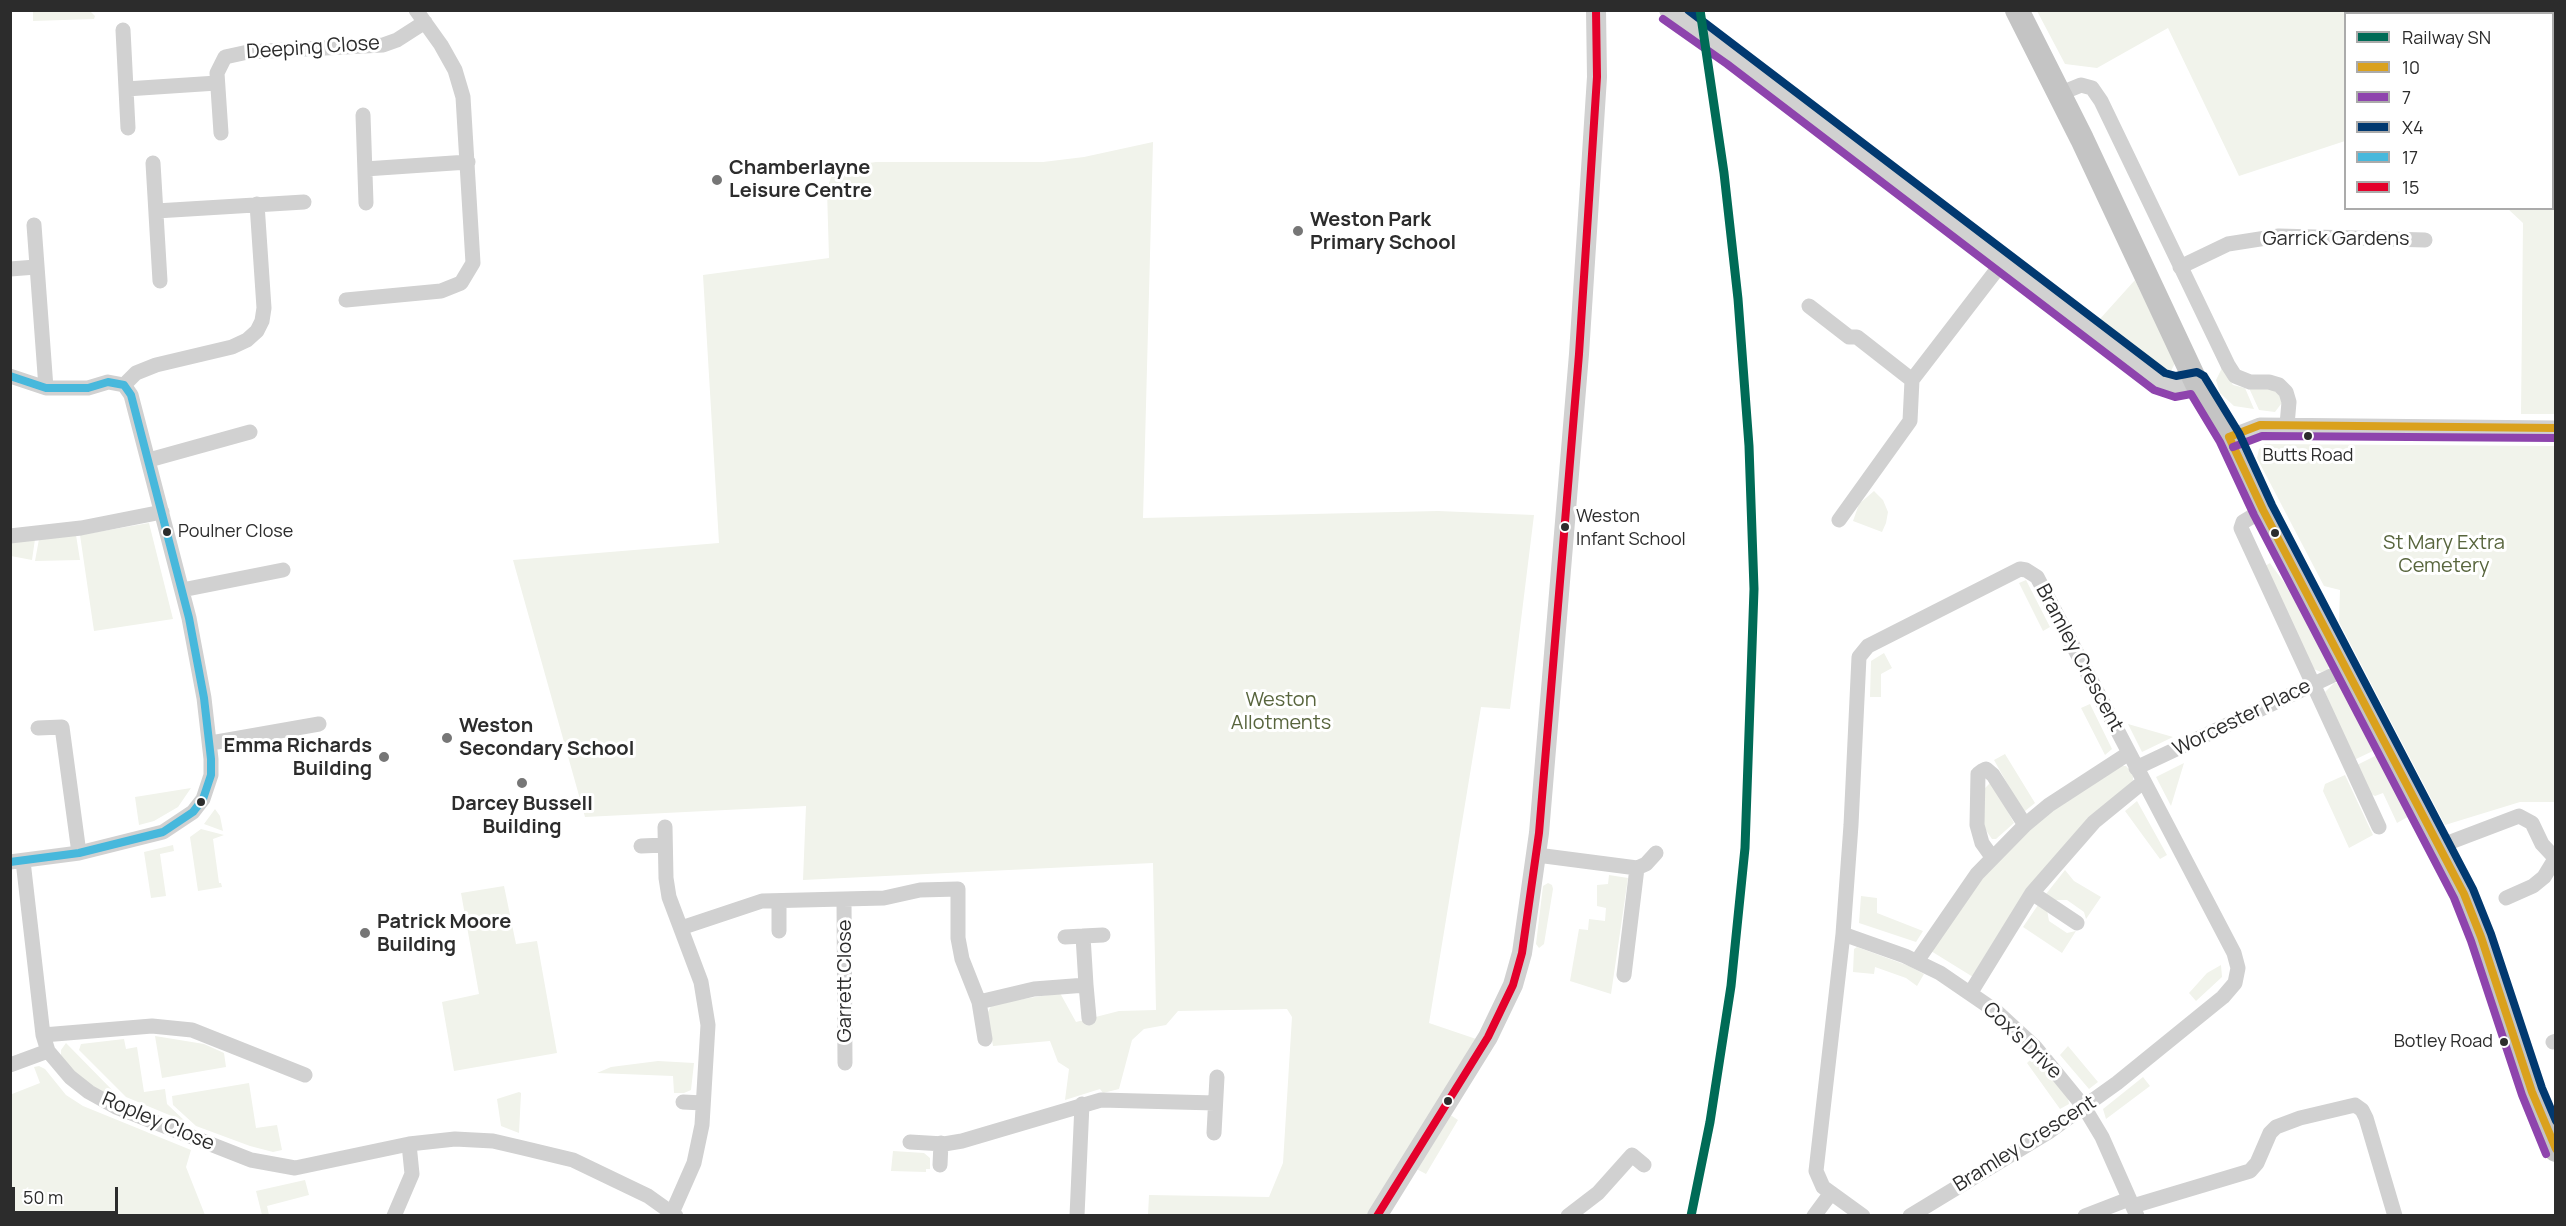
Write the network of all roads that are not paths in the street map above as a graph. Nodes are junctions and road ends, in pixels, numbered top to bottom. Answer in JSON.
{"nodes":[{"id":1,"x":1596,"y":10,"type":"edge"},
{"id":2,"x":1669,"y":10,"type":"edge"},
{"id":3,"x":2017,"y":10,"type":"edge"},
{"id":4,"x":421,"y":16,"type":"edge"},
{"id":5,"x":123,"y":30,"type":"dead end"},
{"id":6,"x":217,"y":83,"type":"junction"},
{"id":7,"x":126,"y":89,"type":"junction"},
{"id":8,"x":2059,"y":94,"type":"junction"},
{"id":9,"x":363,"y":115,"type":"dead end"},
{"id":10,"x":128,"y":129,"type":"dead end"},
{"id":11,"x":221,"y":133,"type":"dead end"},
{"id":12,"x":468,"y":162,"type":"junction"},
{"id":13,"x":153,"y":163,"type":"dead end"},
{"id":14,"x":365,"y":169,"type":"junction"},
{"id":15,"x":304,"y":202,"type":"dead end"},
{"id":16,"x":366,"y":203,"type":"dead end"},
{"id":17,"x":257,"y":204,"type":"junction"},
{"id":18,"x":156,"y":211,"type":"junction"},
{"id":19,"x":34,"y":225,"type":"dead end"},
{"id":20,"x":2425,"y":240,"type":"dead end"},
{"id":21,"x":2002,"y":263,"type":"junction"},
{"id":22,"x":36,"y":267,"type":"junction"},
{"id":23,"x":2180,"y":267,"type":"junction"},
{"id":24,"x":10,"y":269,"type":"edge"},
{"id":25,"x":160,"y":281,"type":"dead end"},
{"id":26,"x":346,"y":300,"type":"dead end"},
{"id":27,"x":1809,"y":306,"type":"dead end"},
{"id":28,"x":10,"y":376,"type":"edge"},
{"id":29,"x":1912,"y":381,"type":"junction"},
{"id":30,"x":2196,"y":382,"type":"junction"},
{"id":31,"x":124,"y":385,"type":"junction"},
{"id":32,"x":46,"y":387,"type":"junction"},
{"id":33,"x":2287,"y":425,"type":"junction"},
{"id":34,"x":2556,"y":428,"type":"edge"},
{"id":35,"x":250,"y":432,"type":"dead end"},
{"id":36,"x":2229,"y":437,"type":"junction"},
{"id":37,"x":148,"y":460,"type":"junction"},
{"id":38,"x":2264,"y":510,"type":"junction"},
{"id":39,"x":162,"y":512,"type":"junction"},
{"id":40,"x":1839,"y":520,"type":"dead end"},
{"id":41,"x":10,"y":536,"type":"edge"},
{"id":42,"x":283,"y":570,"type":"dead end"},
{"id":43,"x":182,"y":590,"type":"junction"},
{"id":44,"x":2348,"y":668,"type":"junction"},
{"id":45,"x":2312,"y":685,"type":"junction"},
{"id":46,"x":320,"y":724,"type":"dead end"},
{"id":47,"x":38,"y":728,"type":"dead end"},
{"id":48,"x":211,"y":743,"type":"junction"},
{"id":49,"x":2129,"y":753,"type":"junction"},
{"id":50,"x":2136,"y":768,"type":"junction"},
{"id":51,"x":2144,"y":782,"type":"junction"},
{"id":52,"x":2025,"y":825,"type":"junction"},
{"id":53,"x":665,"y":827,"type":"dead end"},
{"id":54,"x":2379,"y":827,"type":"dead end"},
{"id":55,"x":665,"y":845,"type":"junction"},
{"id":56,"x":640,"y":846,"type":"dead end"},
{"id":57,"x":2440,"y":846,"type":"junction"},
{"id":58,"x":79,"y":853,"type":"junction"},
{"id":59,"x":1656,"y":853,"type":"dead end"},
{"id":60,"x":1537,"y":855,"type":"junction"},
{"id":61,"x":1992,"y":858,"type":"junction"},
{"id":62,"x":2555,"y":859,"type":"edge"},
{"id":63,"x":17,"y":862,"type":"edge"},
{"id":64,"x":1637,"y":868,"type":"junction"},
{"id":65,"x":2032,"y":892,"type":"junction"},
{"id":66,"x":2506,"y":898,"type":"dead end"},
{"id":67,"x":844,"y":900,"type":"junction"},
{"id":68,"x":779,"y":901,"type":"junction"},
{"id":69,"x":2076,"y":923,"type":"dead end"},
{"id":70,"x":681,"y":928,"type":"junction"},
{"id":71,"x":779,"y":931,"type":"dead end"},
{"id":72,"x":1843,"y":934,"type":"junction"},
{"id":73,"x":1103,"y":935,"type":"dead end"},
{"id":74,"x":1083,"y":936,"type":"junction"},
{"id":75,"x":1065,"y":937,"type":"dead end"},
{"id":76,"x":1917,"y":961,"type":"junction"},
{"id":77,"x":1624,"y":975,"type":"dead end"},
{"id":78,"x":1086,"y":985,"type":"junction"},
{"id":79,"x":1971,"y":992,"type":"junction"},
{"id":80,"x":979,"y":1002,"type":"junction"},
{"id":81,"x":1089,"y":1018,"type":"dead end"},
{"id":82,"x":43,"y":1035,"type":"junction"},
{"id":83,"x":985,"y":1039,"type":"dead end"},
{"id":84,"x":48,"y":1051,"type":"junction"},
{"id":85,"x":845,"y":1063,"type":"dead end"},
{"id":86,"x":10,"y":1065,"type":"edge"},
{"id":87,"x":305,"y":1075,"type":"dead end"},
{"id":88,"x":1217,"y":1077,"type":"dead end"},
{"id":89,"x":683,"y":1102,"type":"dead end"},
{"id":90,"x":703,"y":1103,"type":"junction"},
{"id":91,"x":1215,"y":1103,"type":"junction"},
{"id":92,"x":1082,"y":1104,"type":"junction"},
{"id":93,"x":2084,"y":1107,"type":"junction"},
{"id":94,"x":1214,"y":1133,"type":"dead end"},
{"id":95,"x":910,"y":1143,"type":"dead end"},
{"id":96,"x":941,"y":1143,"type":"junction"},
{"id":97,"x":409,"y":1144,"type":"junction"},
{"id":98,"x":2556,"y":1150,"type":"edge"},
{"id":99,"x":940,"y":1165,"type":"dead end"},
{"id":100,"x":1644,"y":1165,"type":"dead end"},
{"id":101,"x":1831,"y":1193,"type":"junction"},
{"id":102,"x":2133,"y":1207,"type":"edge"},
{"id":103,"x":674,"y":1214,"type":"edge"},
{"id":104,"x":394,"y":1215,"type":"edge"},
{"id":105,"x":1077,"y":1215,"type":"edge"},
{"id":106,"x":1377,"y":1215,"type":"edge"},
{"id":107,"x":1568,"y":1215,"type":"edge"},
{"id":108,"x":1814,"y":1215,"type":"edge"},
{"id":109,"x":1863,"y":1215,"type":"edge"},
{"id":110,"x":1910,"y":1215,"type":"edge"},
{"id":111,"x":2085,"y":1215,"type":"edge"},
{"id":112,"x":2395,"y":1215,"type":"edge"}],
"edges":[{"from":1,"to":60,"type":"street"},
{"from":2,"to":21,"type":"street"},
{"from":3,"to":8,"type":"main road"},
{"from":4,"to":6,"type":"street","name":"Deeping Close"},
{"from":4,"to":12,"type":"street"},
{"from":5,"to":7,"type":"street"},
{"from":6,"to":7,"type":"street"},
{"from":6,"to":11,"type":"street","name":"Deeping Close"},
{"from":7,"to":10,"type":"street"},
{"from":8,"to":23,"type":"street"},
{"from":8,"to":30,"type":"main road"},
{"from":9,"to":14,"type":"street"},
{"from":12,"to":14,"type":"street"},
{"from":12,"to":26,"type":"street"},
{"from":13,"to":18,"type":"street"},
{"from":14,"to":16,"type":"street"},
{"from":15,"to":17,"type":"street"},
{"from":17,"to":18,"type":"street"},
{"from":17,"to":31,"type":"street"},
{"from":18,"to":25,"type":"street"},
{"from":19,"to":22,"type":"street"},
{"from":20,"to":23,"type":"street","name":"Garrick Gardens"},
{"from":21,"to":29,"type":"street"},
{"from":21,"to":30,"type":"street"},
{"from":22,"to":24,"type":"street"},
{"from":22,"to":32,"type":"street"},
{"from":23,"to":33,"type":"street"},
{"from":27,"to":29,"type":"street"},
{"from":28,"to":32,"type":"street"},
{"from":29,"to":40,"type":"street"},
{"from":30,"to":36,"type":"main road"},
{"from":31,"to":32,"type":"street"},
{"from":31,"to":37,"type":"street"},
{"from":33,"to":34,"type":"street"},
{"from":33,"to":36,"type":"street"},
{"from":35,"to":37,"type":"street"},
{"from":36,"to":38,"type":"main road"},
{"from":37,"to":39,"type":"street"},
{"from":38,"to":44,"type":"main road"},
{"from":38,"to":45,"type":"street"},
{"from":39,"to":41,"type":"street"},
{"from":39,"to":43,"type":"street"},
{"from":42,"to":43,"type":"street"},
{"from":43,"to":48,"type":"street"},
{"from":44,"to":45,"type":"street","name":"Worcester Place"},
{"from":44,"to":57,"type":"main road"},
{"from":45,"to":50,"type":"street","name":"Worcester Place"},
{"from":45,"to":54,"type":"street"},
{"from":46,"to":48,"type":"street"},
{"from":47,"to":58,"type":"street"},
{"from":48,"to":58,"type":"street"},
{"from":49,"to":50,"type":"street","name":"Bramley Crescent"},
{"from":49,"to":52,"type":"street"},
{"from":49,"to":72,"type":"street","name":"Bramley Crescent"},
{"from":50,"to":51,"type":"street","name":"Bramley Crescent"},
{"from":51,"to":65,"type":"street"},
{"from":51,"to":93,"type":"street","name":"Bramley Crescent"},
{"from":52,"to":61,"type":"street"},
{"from":52,"to":61,"type":"street"},
{"from":53,"to":55,"type":"street"},
{"from":55,"to":56,"type":"street"},
{"from":55,"to":70,"type":"street"},
{"from":57,"to":62,"type":"street"},
{"from":57,"to":98,"type":"main road"},
{"from":58,"to":63,"type":"street"},
{"from":59,"to":64,"type":"street"},
{"from":60,"to":64,"type":"street"},
{"from":60,"to":106,"type":"street"},
{"from":61,"to":76,"type":"street"},
{"from":62,"to":66,"type":"street"},
{"from":63,"to":82,"type":"street","name":"Ropley Close"},
{"from":64,"to":77,"type":"street"},
{"from":65,"to":69,"type":"street"},
{"from":65,"to":79,"type":"street"},
{"from":67,"to":68,"type":"street"},
{"from":67,"to":80,"type":"street"},
{"from":67,"to":85,"type":"street","name":"Garrett Close"},
{"from":68,"to":70,"type":"street"},
{"from":68,"to":71,"type":"street"},
{"from":70,"to":90,"type":"street"},
{"from":72,"to":76,"type":"street","name":"Cox's Drive"},
{"from":72,"to":101,"type":"street","name":"Bramley Crescent"},
{"from":73,"to":74,"type":"street"},
{"from":74,"to":75,"type":"street"},
{"from":74,"to":78,"type":"street"},
{"from":76,"to":79,"type":"street","name":"Cox's Drive"},
{"from":78,"to":80,"type":"street"},
{"from":78,"to":81,"type":"street"},
{"from":79,"to":93,"type":"street","name":"Cox's Drive"},
{"from":80,"to":83,"type":"street"},
{"from":82,"to":84,"type":"street","name":"Ropley Close"},
{"from":82,"to":87,"type":"street"},
{"from":84,"to":86,"type":"street"},
{"from":84,"to":97,"type":"street","name":"Ropley Close"},
{"from":88,"to":91,"type":"street"},
{"from":89,"to":90,"type":"street"},
{"from":90,"to":103,"type":"street"},
{"from":91,"to":92,"type":"street"},
{"from":91,"to":94,"type":"street"},
{"from":92,"to":96,"type":"street"},
{"from":92,"to":105,"type":"street"},
{"from":93,"to":102,"type":"street","name":"Cox's Drive"},
{"from":93,"to":110,"type":"street","name":"Bramley Crescent"},
{"from":95,"to":96,"type":"street"},
{"from":96,"to":99,"type":"street"},
{"from":97,"to":103,"type":"street"},
{"from":97,"to":104,"type":"street"},
{"from":100,"to":107,"type":"street"},
{"from":101,"to":108,"type":"street"},
{"from":101,"to":109,"type":"street","name":"Bramley Crescent"},
{"from":102,"to":111,"type":"street"},
{"from":102,"to":112,"type":"street"}]}
